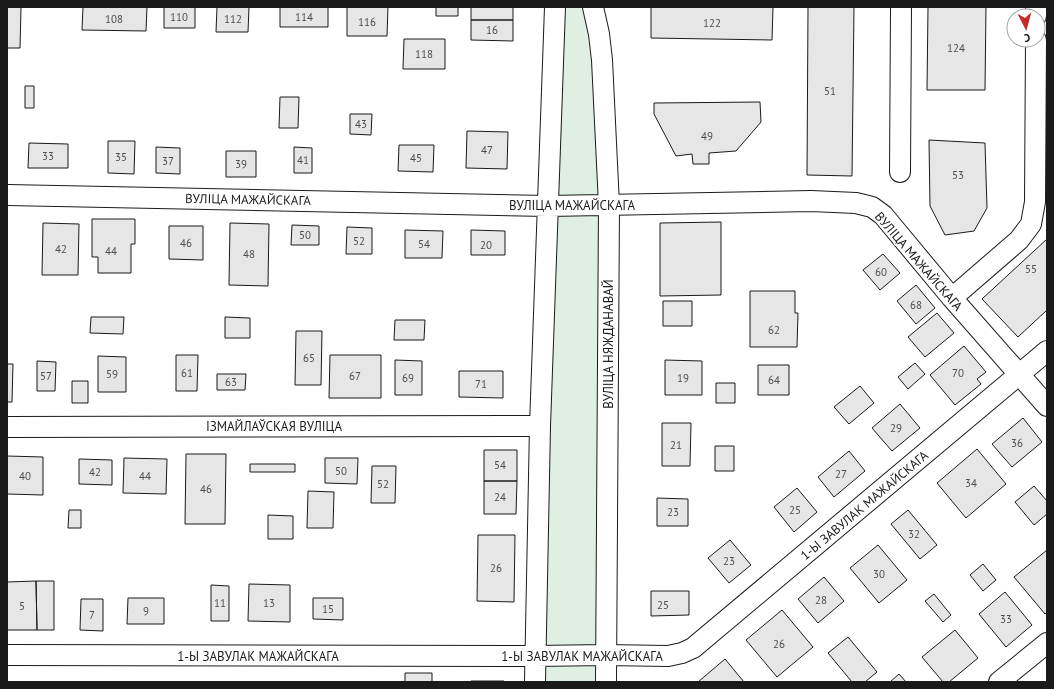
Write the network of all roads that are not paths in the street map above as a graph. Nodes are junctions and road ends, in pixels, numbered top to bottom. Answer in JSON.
{"nodes":[{"id":1,"x":555,"y":7,"type":"edge"},
{"id":2,"x":593,"y":7,"type":"edge"},
{"id":3,"x":901,"y":7,"type":"edge"},
{"id":4,"x":1036,"y":48,"type":"edge"},
{"id":5,"x":900,"y":172,"type":"dead end"},
{"id":6,"x":7,"y":194,"type":"edge"},
{"id":7,"x":609,"y":205,"type":"junction"},
{"id":8,"x":548,"y":206,"type":"junction"},
{"id":9,"x":952,"y":298,"type":"junction"},
{"id":10,"x":1047,"y":351,"type":"edge"},
{"id":11,"x":1019,"y":376,"type":"junction"},
{"id":12,"x":1047,"y":406,"type":"edge"},
{"id":13,"x":540,"y":426,"type":"junction"},
{"id":14,"x":7,"y":427,"type":"edge"},
{"id":15,"x":1047,"y":644,"type":"edge"},
{"id":16,"x":7,"y":655,"type":"edge"},
{"id":17,"x":605,"y":655,"type":"junction"},
{"id":18,"x":535,"y":656,"type":"junction"},
{"id":19,"x":535,"y":682,"type":"edge"},
{"id":20,"x":606,"y":682,"type":"edge"},
{"id":21,"x":999,"y":682,"type":"edge"}],
"edges":[{"from":1,"to":8,"type":"street"},
{"from":2,"to":7,"type":"street","name":"ВУЛІЦА НЯЖДАНАВАЙ"},
{"from":3,"to":5,"type":"street"},
{"from":4,"to":9,"type":"street"},
{"from":6,"to":8,"type":"street","name":"ВУЛІЦА МАЖАЙСКАГА"},
{"from":7,"to":8,"type":"street","name":"ВУЛІЦА МАЖАЙСКАГА"},
{"from":7,"to":9,"type":"street","name":"ВУЛІЦА МАЖАЙСКАГА"},
{"from":7,"to":17,"type":"street","name":"ВУЛІЦА НЯЖДАНАВАЙ"},
{"from":8,"to":13,"type":"street"},
{"from":9,"to":11,"type":"street","name":"ВУЛІЦА МАЖАЙСКАГА"},
{"from":10,"to":11,"type":"street","name":"1-Ы ЗАВУЛАК МАЖАЙСКАГА"},
{"from":11,"to":12,"type":"street","name":"ВУЛІЦА МАЖАЙСКАГА"},
{"from":11,"to":17,"type":"street","name":"1-Ы ЗАВУЛАК МАЖАЙСКАГА"},
{"from":13,"to":14,"type":"street","name":"ІЗМАЙЛАЎСКАЯ ВУЛІЦА"},
{"from":13,"to":18,"type":"street"},
{"from":15,"to":21,"type":"street"},
{"from":16,"to":18,"type":"street","name":"1-Ы ЗАВУЛАК МАЖАЙСКАГА"},
{"from":17,"to":18,"type":"street","name":"1-Ы ЗАВУЛАК МАЖАЙСКАГА"},
{"from":17,"to":20,"type":"street","name":"ВУЛІЦА НЯЖДАНАВАЙ"},
{"from":18,"to":19,"type":"street"}]}
